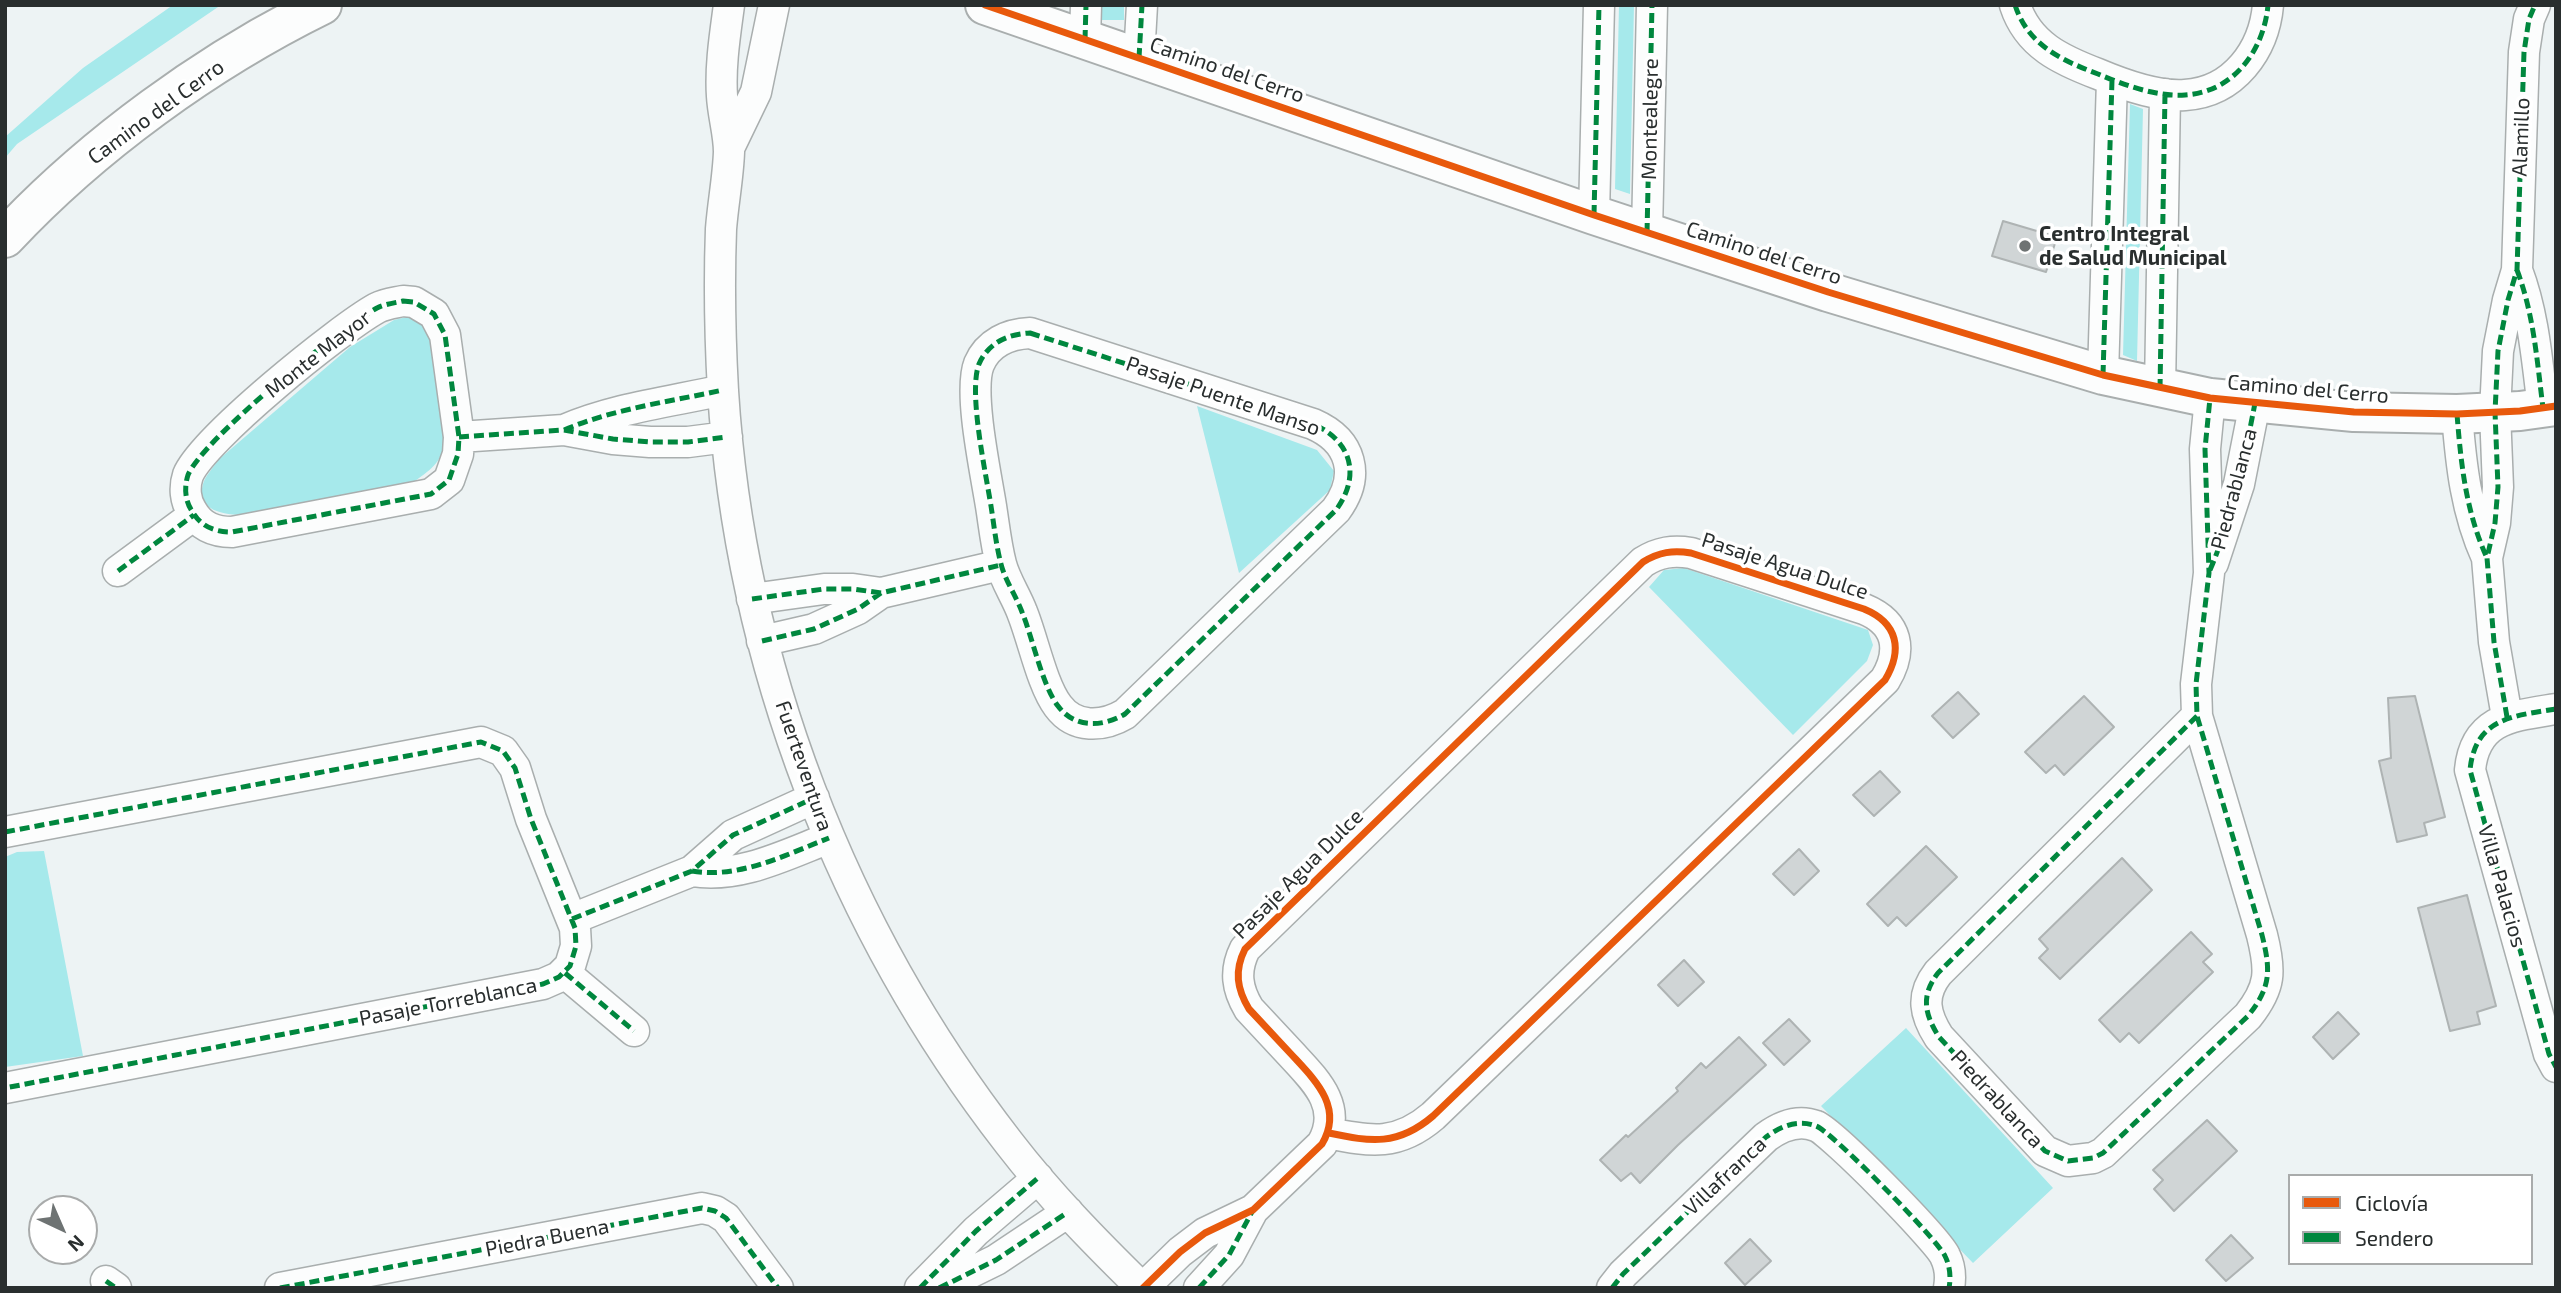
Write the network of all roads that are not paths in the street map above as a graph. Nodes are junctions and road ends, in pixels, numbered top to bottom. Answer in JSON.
{"nodes":[{"id":1,"x":322,"y":5,"type":"edge"},
{"id":2,"x":729,"y":5,"type":"edge"},
{"id":3,"x":774,"y":5,"type":"edge"},
{"id":4,"x":985,"y":5,"type":"edge"},
{"id":5,"x":1142,"y":5,"type":"edge"},
{"id":6,"x":1599,"y":5,"type":"edge"},
{"id":7,"x":1653,"y":5,"type":"edge"},
{"id":8,"x":2015,"y":5,"type":"edge"},
{"id":9,"x":2268,"y":5,"type":"edge"},
{"id":10,"x":2535,"y":5,"type":"edge"},
{"id":11,"x":1085,"y":22,"type":"edge"},
{"id":12,"x":1139,"y":58,"type":"junction"},
{"id":13,"x":2112,"y":80,"type":"junction"},
{"id":14,"x":2165,"y":94,"type":"junction"},
{"id":15,"x":729,"y":148,"type":"junction"},
{"id":16,"x":1594,"y":215,"type":"junction"},
{"id":17,"x":1647,"y":233,"type":"junction"},
{"id":18,"x":5,"y":238,"type":"edge"},
{"id":19,"x":2517,"y":270,"type":"junction"},
{"id":20,"x":2103,"y":375,"type":"junction"},
{"id":21,"x":2160,"y":389,"type":"junction"},
{"id":22,"x":723,"y":390,"type":"junction"},
{"id":23,"x":2210,"y":398,"type":"junction"},
{"id":24,"x":2255,"y":403,"type":"junction"},
{"id":25,"x":2549,"y":407,"type":"edge"},
{"id":26,"x":2495,"y":412,"type":"junction"},
{"id":27,"x":2458,"y":414,"type":"junction"},
{"id":28,"x":564,"y":430,"type":"junction"},
{"id":29,"x":459,"y":437,"type":"junction"},
{"id":30,"x":727,"y":437,"type":"junction"},
{"id":31,"x":194,"y":515,"type":"junction"},
{"id":32,"x":2487,"y":558,"type":"junction"},
{"id":33,"x":1001,"y":565,"type":"junction"},
{"id":34,"x":118,"y":571,"type":"dead end"},
{"id":35,"x":2209,"y":573,"type":"junction"},
{"id":36,"x":881,"y":593,"type":"junction"},
{"id":37,"x":752,"y":599,"type":"junction"},
{"id":38,"x":762,"y":641,"type":"junction"},
{"id":39,"x":2556,"y":709,"type":"edge"},
{"id":40,"x":2197,"y":716,"type":"junction"},
{"id":41,"x":2508,"y":717,"type":"junction"},
{"id":42,"x":814,"y":798,"type":"junction"},
{"id":43,"x":5,"y":832,"type":"edge"},
{"id":44,"x":829,"y":838,"type":"junction"},
{"id":45,"x":692,"y":871,"type":"junction"},
{"id":46,"x":572,"y":919,"type":"junction"},
{"id":47,"x":565,"y":973,"type":"junction"},
{"id":48,"x":634,"y":1031,"type":"dead end"},
{"id":49,"x":2556,"y":1067,"type":"edge"},
{"id":50,"x":5,"y":1088,"type":"edge"},
{"id":51,"x":1329,"y":1133,"type":"junction"},
{"id":52,"x":1038,"y":1178,"type":"junction"},
{"id":53,"x":1253,"y":1210,"type":"junction"},
{"id":54,"x":1068,"y":1212,"type":"junction"},
{"id":55,"x":280,"y":1288,"type":"edge"},
{"id":56,"x":778,"y":1288,"type":"edge"},
{"id":57,"x":920,"y":1288,"type":"edge"},
{"id":58,"x":939,"y":1288,"type":"edge"},
{"id":59,"x":1143,"y":1288,"type":"edge"},
{"id":60,"x":1199,"y":1288,"type":"edge"},
{"id":61,"x":1612,"y":1288,"type":"edge"},
{"id":62,"x":1949,"y":1288,"type":"edge"}],
"edges":[{"from":1,"to":18,"type":"street","name":"Camino del Cerro"},
{"from":2,"to":15,"type":"street","name":"Fuerteventura"},
{"from":3,"to":15,"type":"street","name":"Fuerteventura"},
{"from":4,"to":11,"type":"street","name":"Camino del Cerro"},
{"from":5,"to":12,"type":"street"},
{"from":6,"to":16,"type":"street"},
{"from":7,"to":17,"type":"street","name":"Montealegre"},
{"from":8,"to":13,"type":"street"},
{"from":9,"to":14,"type":"street"},
{"from":10,"to":19,"type":"street","name":"Alamillo"},
{"from":11,"to":12,"type":"street","name":"Camino del Cerro"},
{"from":12,"to":16,"type":"street","name":"Camino del Cerro"},
{"from":13,"to":14,"type":"street"},
{"from":13,"to":20,"type":"street"},
{"from":14,"to":21,"type":"street"},
{"from":15,"to":22,"type":"street","name":"Fuerteventura"},
{"from":16,"to":17,"type":"street","name":"Camino del Cerro"},
{"from":17,"to":20,"type":"street","name":"Camino del Cerro"},
{"from":19,"to":25,"type":"street","name":"Alamillo"},
{"from":19,"to":26,"type":"street","name":"Alamillo"},
{"from":20,"to":21,"type":"street","name":"Camino del Cerro"},
{"from":21,"to":23,"type":"street","name":"Camino del Cerro"},
{"from":22,"to":28,"type":"street"},
{"from":22,"to":30,"type":"street","name":"Fuerteventura"},
{"from":23,"to":24,"type":"street","name":"Camino del Cerro"},
{"from":23,"to":35,"type":"street","name":"Piedrablanca"},
{"from":24,"to":27,"type":"street","name":"Camino del Cerro"},
{"from":24,"to":35,"type":"street","name":"Piedrablanca"},
{"from":25,"to":26,"type":"street","name":"Camino del Cerro"},
{"from":26,"to":27,"type":"street","name":"Camino del Cerro"},
{"from":26,"to":32,"type":"street"},
{"from":27,"to":32,"type":"street"},
{"from":28,"to":29,"type":"street"},
{"from":28,"to":30,"type":"street"},
{"from":29,"to":31,"type":"street","name":"Monte Mayor"},
{"from":29,"to":31,"type":"street","name":"Monte Mayor"},
{"from":30,"to":37,"type":"street","name":"Fuerteventura"},
{"from":31,"to":34,"type":"street"},
{"from":32,"to":41,"type":"street"},
{"from":33,"to":33,"type":"street","name":"Pasaje Puente Manso"},
{"from":33,"to":36,"type":"street"},
{"from":35,"to":40,"type":"street","name":"Piedrablanca"},
{"from":36,"to":37,"type":"street"},
{"from":36,"to":38,"type":"street"},
{"from":37,"to":38,"type":"street","name":"Fuerteventura"},
{"from":38,"to":42,"type":"street","name":"Fuerteventura"},
{"from":39,"to":41,"type":"street","name":"Villa Palacios"},
{"from":40,"to":40,"type":"street","name":"Piedrablanca"},
{"from":41,"to":49,"type":"street","name":"Villa Palacios"},
{"from":42,"to":44,"type":"street","name":"Fuerteventura"},
{"from":42,"to":45,"type":"street"},
{"from":43,"to":46,"type":"street","name":"Pasaje Torreblanca"},
{"from":44,"to":45,"type":"street"},
{"from":44,"to":52,"type":"street","name":"Fuerteventura"},
{"from":45,"to":46,"type":"street"},
{"from":46,"to":47,"type":"street","name":"Pasaje Torreblanca"},
{"from":47,"to":48,"type":"street"},
{"from":47,"to":50,"type":"street","name":"Pasaje Torreblanca"},
{"from":51,"to":51,"type":"street","name":"Pasaje Agua Dulce"},
{"from":51,"to":53,"type":"street"},
{"from":52,"to":54,"type":"street","name":"Fuerteventura"},
{"from":52,"to":57,"type":"street"},
{"from":53,"to":59,"type":"street"},
{"from":53,"to":60,"type":"street"},
{"from":54,"to":58,"type":"street"},
{"from":54,"to":59,"type":"street","name":"Fuerteventura"},
{"from":55,"to":56,"type":"street","name":"Piedra Buena"},
{"from":61,"to":62,"type":"street","name":"Villafranca"}]}
